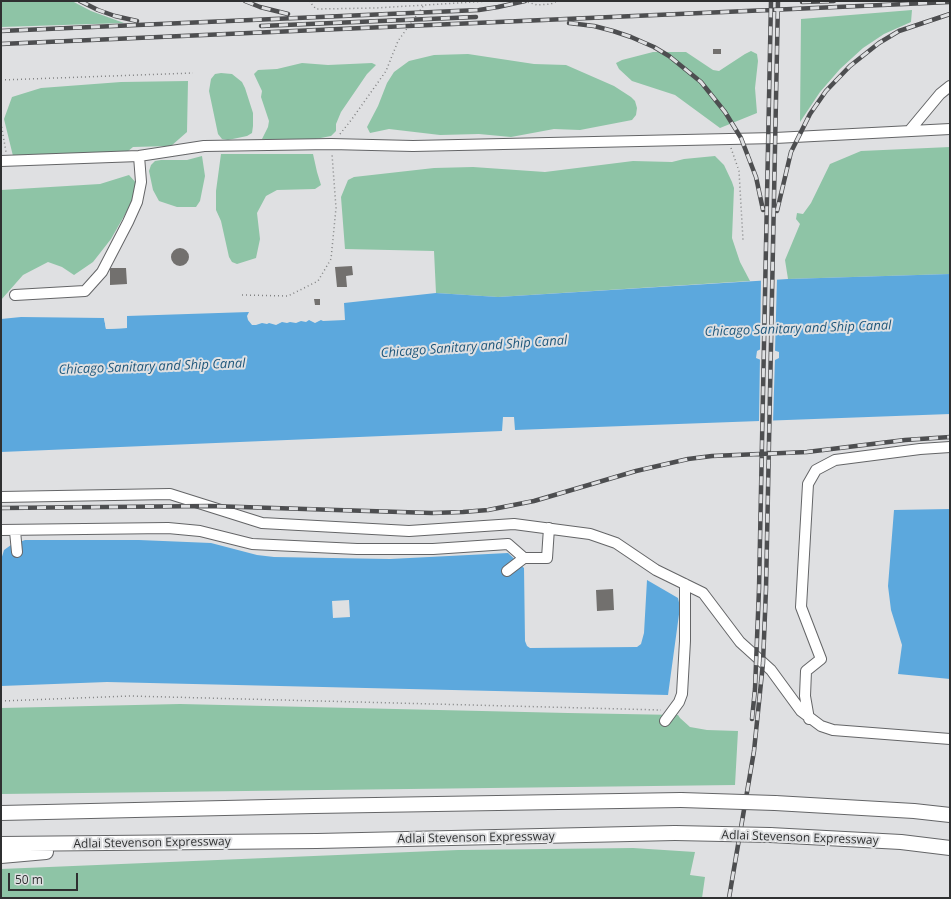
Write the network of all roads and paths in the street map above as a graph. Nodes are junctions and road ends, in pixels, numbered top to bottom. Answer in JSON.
{"nodes":[{"id":1,"x":309,"y":1,"type":"edge"},
{"id":2,"x":489,"y":1,"type":"edge"},
{"id":3,"x":524,"y":1,"type":"edge"},
{"id":4,"x":557,"y":1,"type":"edge"},
{"id":5,"x":424,"y":5,"type":"junction"},
{"id":6,"x":193,"y":73,"type":"dead end"},
{"id":7,"x":1,"y":80,"type":"edge"},
{"id":8,"x":950,"y":86,"type":"edge"},
{"id":9,"x":1,"y":122,"type":"edge"},
{"id":10,"x":950,"y":129,"type":"edge"},
{"id":11,"x":910,"y":130,"type":"junction"},
{"id":12,"x":728,"y":138,"type":"junction"},
{"id":13,"x":331,"y":144,"type":"junction"},
{"id":14,"x":140,"y":156,"type":"junction"},
{"id":15,"x":4,"y":161,"type":"edge"},
{"id":16,"x":743,"y":240,"type":"dead end"},
{"id":17,"x":15,"y":295,"type":"dead end"},
{"id":18,"x":242,"y":296,"type":"dead end"},
{"id":19,"x":950,"y":448,"type":"edge"},
{"id":20,"x":1,"y":497,"type":"edge"},
{"id":21,"x":549,"y":528,"type":"junction"},
{"id":22,"x":1,"y":530,"type":"edge"},
{"id":23,"x":15,"y":531,"type":"junction"},
{"id":24,"x":17,"y":552,"type":"dead end"},
{"id":25,"x":524,"y":558,"type":"junction"},
{"id":26,"x":507,"y":571,"type":"dead end"},
{"id":27,"x":685,"y":584,"type":"junction"},
{"id":28,"x":1,"y":701,"type":"edge"},
{"id":29,"x":673,"y":710,"type":"junction"},
{"id":30,"x":809,"y":719,"type":"junction"},
{"id":31,"x":665,"y":721,"type":"dead end"},
{"id":32,"x":950,"y":739,"type":"edge"},
{"id":33,"x":1,"y":812,"type":"edge"},
{"id":34,"x":950,"y":815,"type":"edge"},
{"id":35,"x":142,"y":843,"type":"junction"},
{"id":36,"x":1,"y":844,"type":"edge"},
{"id":37,"x":950,"y":848,"type":"edge"},
{"id":38,"x":1,"y":856,"type":"edge"}],
"edges":[{"from":1,"to":5,"type":"path"},
{"from":2,"to":5,"type":"path"},
{"from":3,"to":4,"type":"path"},
{"from":5,"to":13,"type":"path"},
{"from":6,"to":7,"type":"path"},
{"from":8,"to":11,"type":"lane"},
{"from":9,"to":15,"type":"path"},
{"from":10,"to":11,"type":"lane"},
{"from":11,"to":12,"type":"lane"},
{"from":12,"to":13,"type":"lane"},
{"from":12,"to":16,"type":"path"},
{"from":13,"to":14,"type":"lane"},
{"from":13,"to":18,"type":"path"},
{"from":14,"to":15,"type":"lane"},
{"from":14,"to":17,"type":"lane"},
{"from":19,"to":30,"type":"lane"},
{"from":20,"to":21,"type":"lane"},
{"from":21,"to":25,"type":"lane"},
{"from":21,"to":27,"type":"lane"},
{"from":22,"to":23,"type":"lane"},
{"from":23,"to":24,"type":"lane"},
{"from":23,"to":25,"type":"lane"},
{"from":25,"to":26,"type":"lane"},
{"from":27,"to":29,"type":"lane"},
{"from":27,"to":30,"type":"lane"},
{"from":28,"to":29,"type":"path"},
{"from":29,"to":31,"type":"lane"},
{"from":30,"to":32,"type":"lane"},
{"from":33,"to":34,"type":"highway","bridge":true},
{"from":35,"to":36,"type":"highway","name":"Adlai Stevenson Expressway"},
{"from":35,"to":37,"type":"highway","name":"Adlai Stevenson Expressway","bridge":true},
{"from":35,"to":38,"type":"highway"}]}
